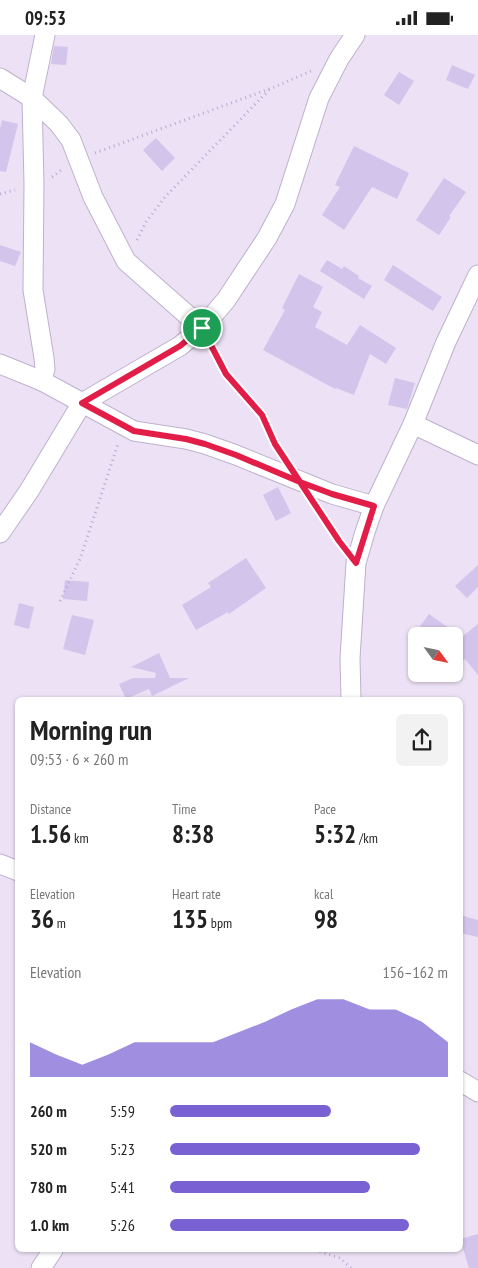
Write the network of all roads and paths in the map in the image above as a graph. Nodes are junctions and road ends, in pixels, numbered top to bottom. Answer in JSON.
{"nodes":[{"id":1,"x":45,"y":35,"type":"edge"},
{"id":2,"x":355,"y":35,"type":"edge"},
{"id":3,"x":340,"y":59,"type":"junction"},
{"id":4,"x":0,"y":78,"type":"edge"},
{"id":5,"x":272,"y":88,"type":"junction"},
{"id":6,"x":32,"y":98,"type":"junction"},
{"id":7,"x":79,"y":159,"type":"junction"},
{"id":8,"x":34,"y":184,"type":"junction"},
{"id":9,"x":126,"y":261,"type":"junction"},
{"id":10,"x":478,"y":275,"type":"edge"},
{"id":11,"x":202,"y":328,"type":"junction"},
{"id":12,"x":0,"y":364,"type":"edge"},
{"id":13,"x":42,"y":381,"type":"junction"},
{"id":14,"x":82,"y":403,"type":"junction"},
{"id":15,"x":413,"y":424,"type":"junction"},
{"id":16,"x":124,"y":427,"type":"junction"},
{"id":17,"x":478,"y":455,"type":"edge"},
{"id":18,"x":300,"y":482,"type":"junction"},
{"id":19,"x":374,"y":506,"type":"junction"},
{"id":20,"x":0,"y":533,"type":"edge"},
{"id":21,"x":356,"y":563,"type":"junction"},
{"id":22,"x":60,"y":601,"type":"dead end"},
{"id":23,"x":351,"y":697,"type":"edge"},
{"id":24,"x":0,"y":865,"type":"edge"},
{"id":25,"x":15,"y":870,"type":"edge"},
{"id":26,"x":463,"y":1083,"type":"edge"},
{"id":27,"x":478,"y":1091,"type":"edge"},
{"id":28,"x":52,"y":1252,"type":"edge"},
{"id":29,"x":322,"y":1252,"type":"edge"},
{"id":30,"x":41,"y":1268,"type":"edge"},
{"id":31,"x":351,"y":1268,"type":"edge"}],
"edges":[{"from":1,"to":6,"type":"street"},
{"from":2,"to":3,"type":"street"},
{"from":3,"to":5,"type":"path"},
{"from":3,"to":11,"type":"street"},
{"from":4,"to":6,"type":"street"},
{"from":5,"to":7,"type":"path"},
{"from":5,"to":9,"type":"path"},
{"from":6,"to":7,"type":"street"},
{"from":6,"to":8,"type":"street"},
{"from":7,"to":8,"type":"path"},
{"from":7,"to":9,"type":"street"},
{"from":8,"to":13,"type":"street"},
{"from":9,"to":11,"type":"street"},
{"from":10,"to":15,"type":"street"},
{"from":11,"to":14,"type":"street"},
{"from":11,"to":18,"type":"path"},
{"from":12,"to":13,"type":"street"},
{"from":13,"to":14,"type":"street"},
{"from":14,"to":16,"type":"street"},
{"from":14,"to":20,"type":"street"},
{"from":15,"to":17,"type":"street"},
{"from":15,"to":19,"type":"street"},
{"from":16,"to":18,"type":"street"},
{"from":16,"to":22,"type":"path"},
{"from":18,"to":19,"type":"street"},
{"from":18,"to":21,"type":"path"},
{"from":19,"to":21,"type":"street"},
{"from":21,"to":23,"type":"street"},
{"from":24,"to":25,"type":"street"},
{"from":26,"to":27,"type":"street"},
{"from":28,"to":30,"type":"street"},
{"from":29,"to":31,"type":"path"}]}
